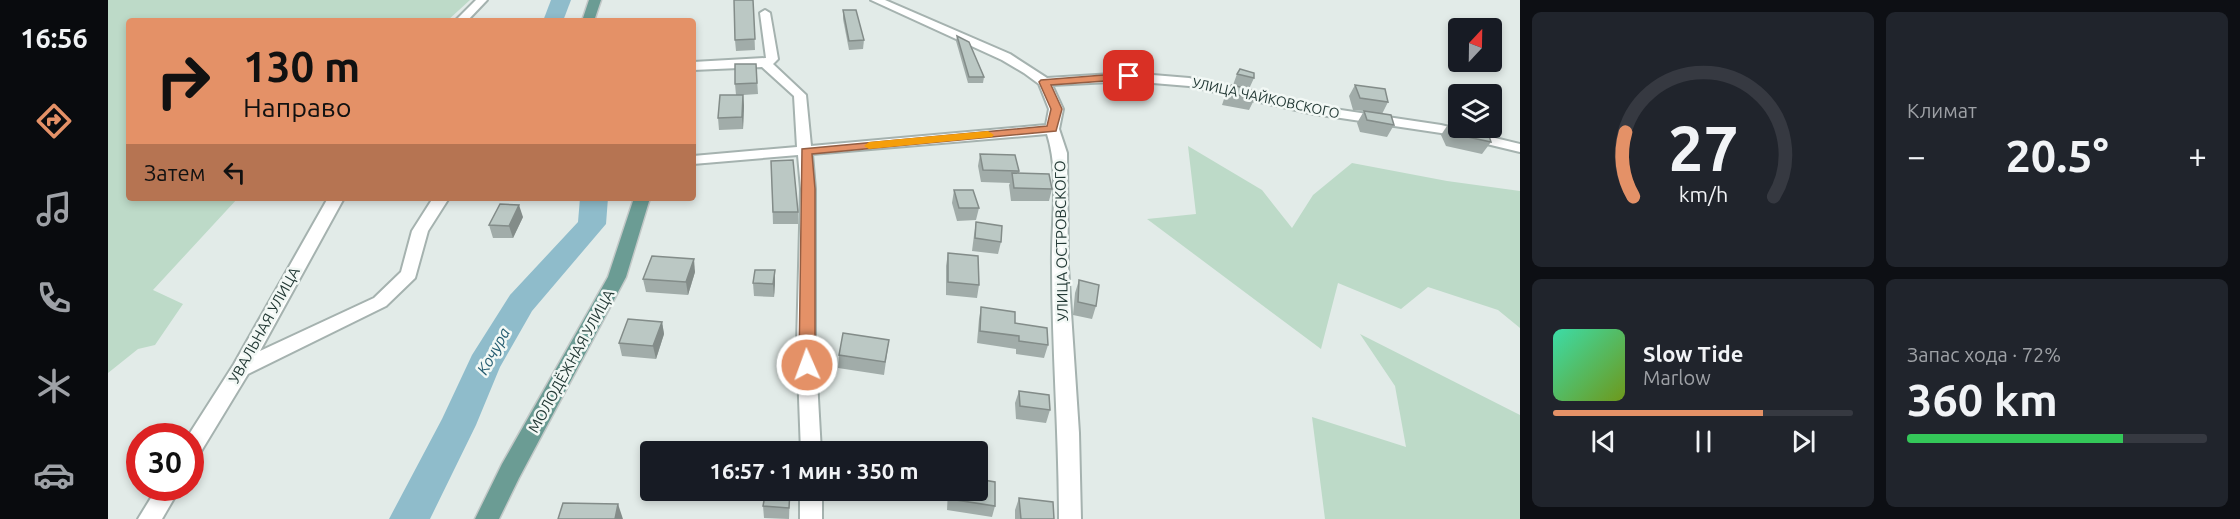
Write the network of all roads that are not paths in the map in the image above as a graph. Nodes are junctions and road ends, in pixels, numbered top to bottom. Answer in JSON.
{"nodes":[{"id":1,"x":482,"y":0,"type":"edge"},
{"id":2,"x":595,"y":0,"type":"edge"},
{"id":3,"x":876,"y":0,"type":"edge"},
{"id":4,"x":765,"y":13,"type":"dead end"},
{"id":5,"x":464,"y":18,"type":"edge"},
{"id":6,"x":589,"y":18,"type":"edge"},
{"id":7,"x":765,"y":63,"type":"junction"},
{"id":8,"x":696,"y":66,"type":"edge"},
{"id":9,"x":1044,"y":82,"type":"junction"},
{"id":10,"x":1052,"y":129,"type":"junction"},
{"id":11,"x":1520,"y":148,"type":"edge"},
{"id":12,"x":806,"y":152,"type":"junction"},
{"id":13,"x":696,"y":160,"type":"edge"},
{"id":14,"x":334,"y":201,"type":"edge"},
{"id":15,"x":439,"y":201,"type":"edge"},
{"id":16,"x":641,"y":201,"type":"edge"},
{"id":17,"x":241,"y":369,"type":"junction"},
{"id":18,"x":204,"y":429,"type":"edge"},
{"id":19,"x":810,"y":441,"type":"edge"},
{"id":20,"x":161,"y":501,"type":"edge"},
{"id":21,"x":811,"y":501,"type":"edge"},
{"id":22,"x":149,"y":519,"type":"edge"},
{"id":23,"x":487,"y":519,"type":"edge"},
{"id":24,"x":811,"y":519,"type":"edge"},
{"id":25,"x":1070,"y":519,"type":"edge"}],
"edges":[{"from":1,"to":5,"type":"street"},
{"from":2,"to":6,"type":"main road"},
{"from":3,"to":9,"type":"street"},
{"from":4,"to":7,"type":"street"},
{"from":7,"to":8,"type":"street"},
{"from":7,"to":12,"type":"street"},
{"from":9,"to":10,"type":"street","name":"УЛИЦА ОСТРОВСКОГО"},
{"from":9,"to":11,"type":"street","name":"УЛИЦА ЧАЙКОВСКОГО"},
{"from":10,"to":12,"type":"street"},
{"from":10,"to":25,"type":"street","name":"УЛИЦА ОСТРОВСКОГО"},
{"from":12,"to":13,"type":"street"},
{"from":12,"to":19,"type":"street"},
{"from":14,"to":17,"type":"street","name":"УВАЛЬНАЯ УЛИЦА"},
{"from":15,"to":17,"type":"street"},
{"from":16,"to":23,"type":"main road","name":"МОЛОДЁЖНАЯ УЛИЦА"},
{"from":17,"to":18,"type":"street","name":"УВАЛЬНАЯ УЛИЦА"},
{"from":20,"to":22,"type":"street"},
{"from":21,"to":24,"type":"street"}]}
